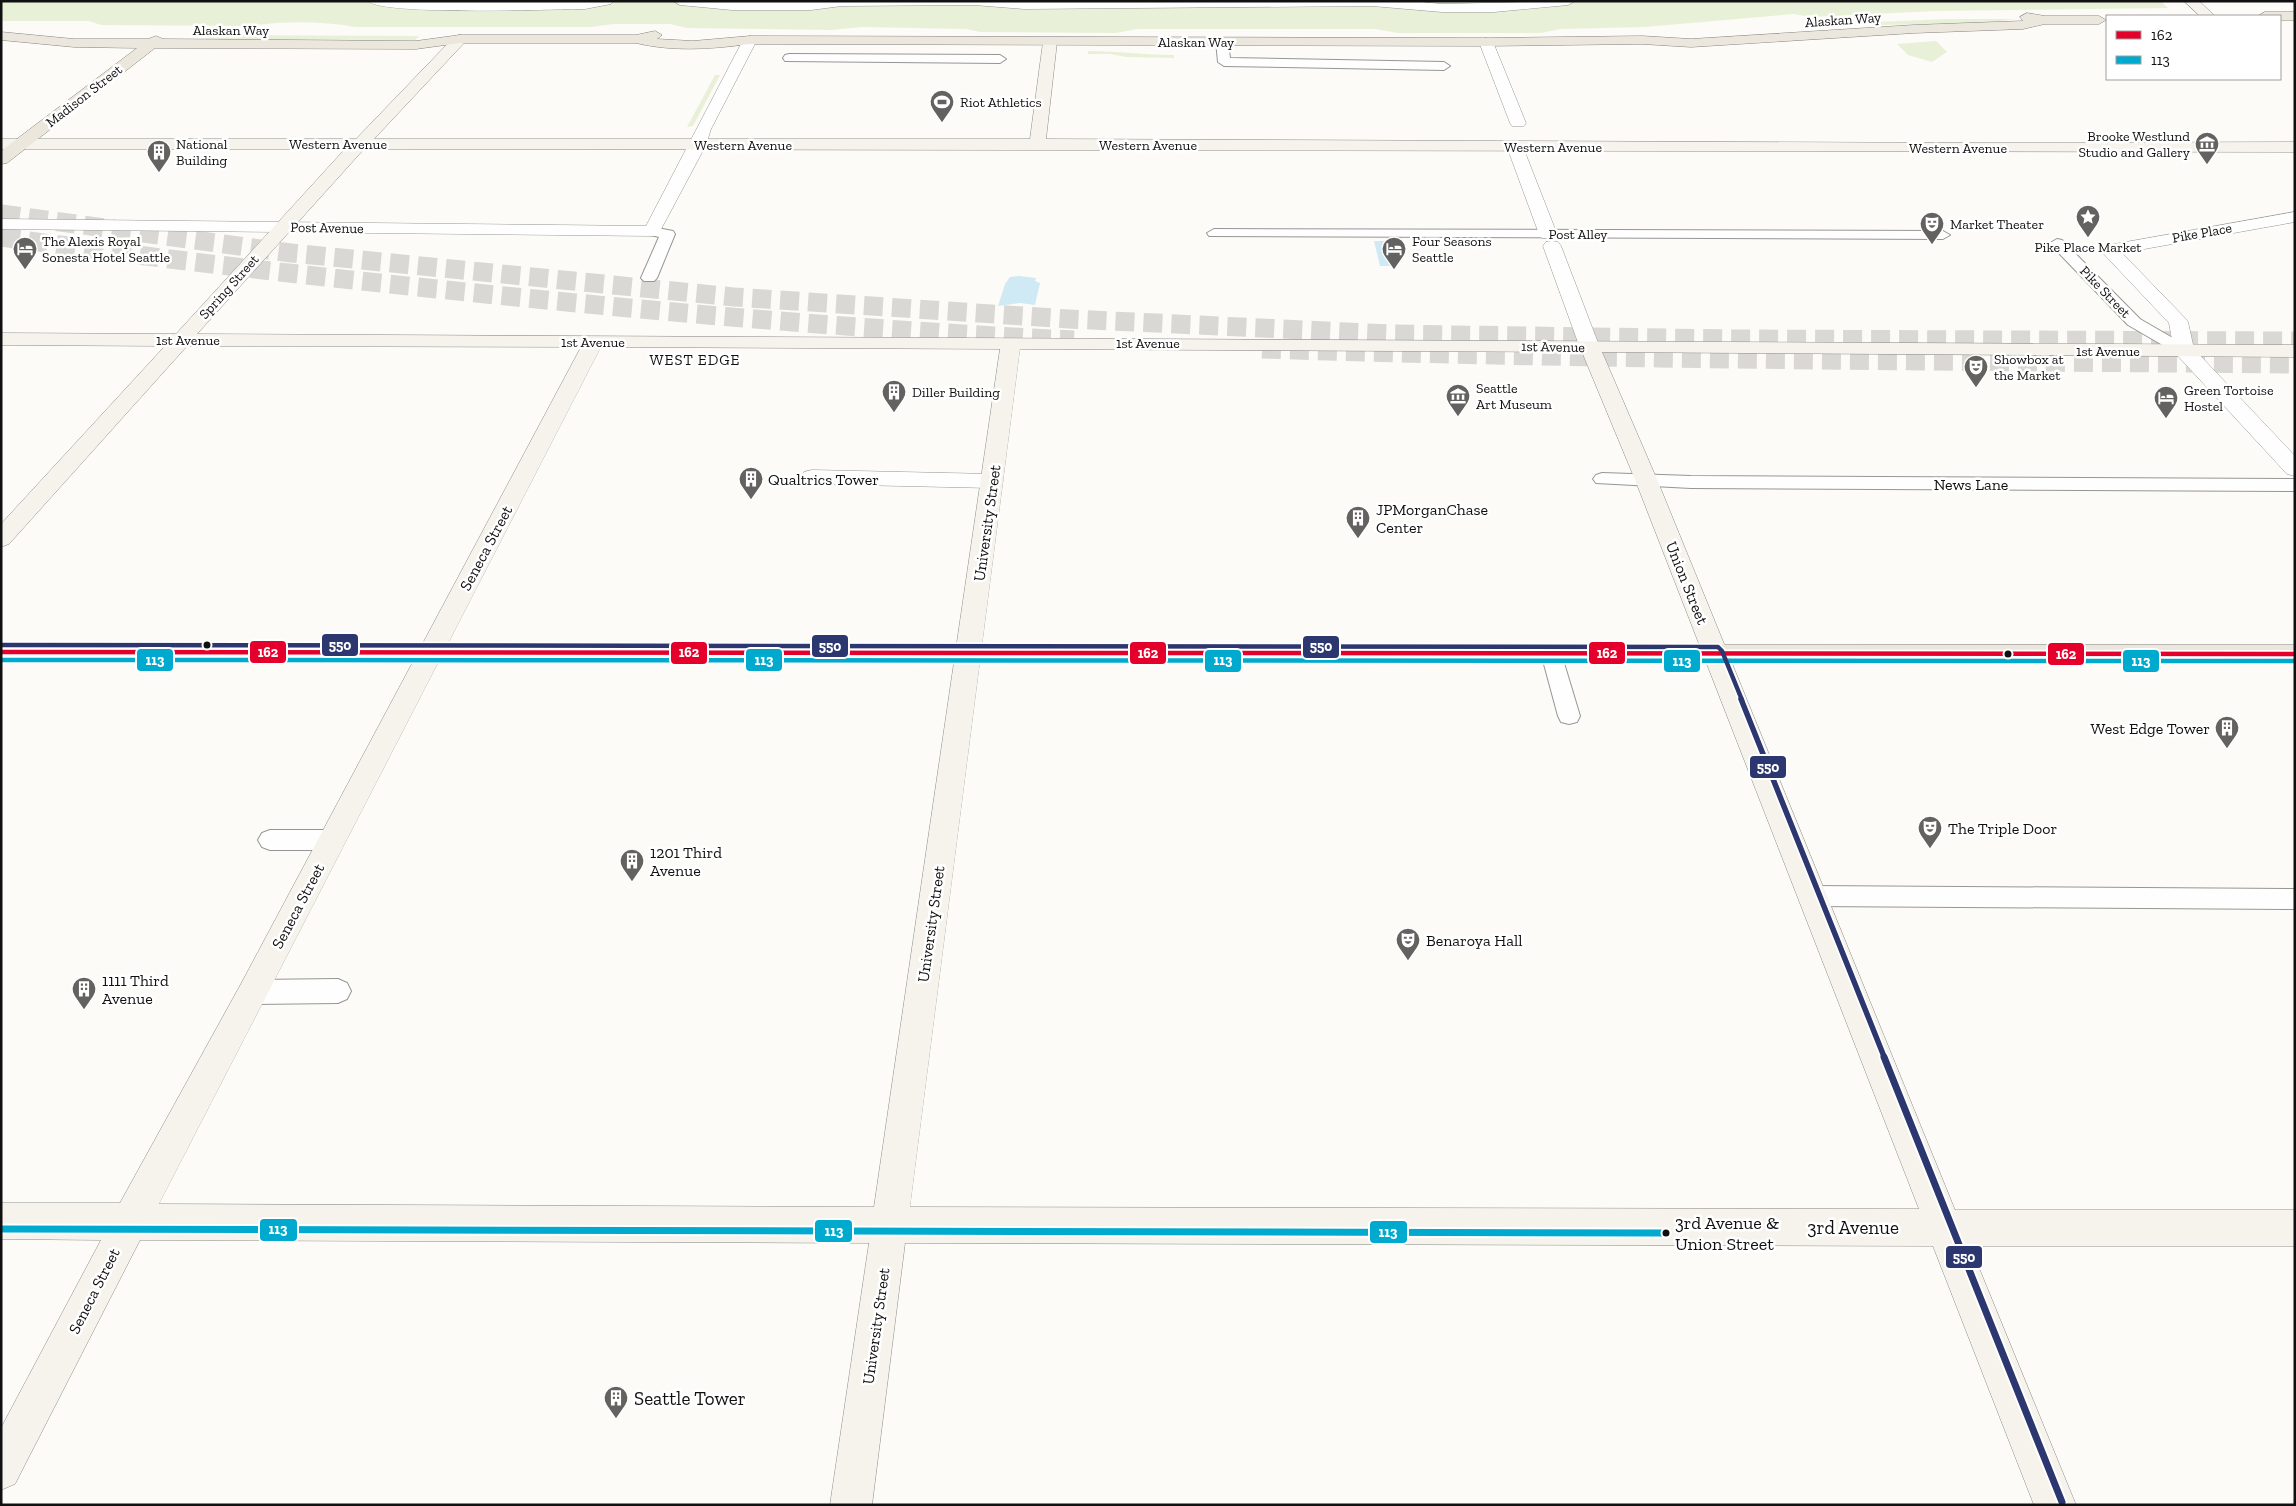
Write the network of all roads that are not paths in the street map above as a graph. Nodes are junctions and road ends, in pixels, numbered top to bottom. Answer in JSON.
{"nodes":[{"id":1,"x":375,"y":1,"type":"edge"},
{"id":2,"x":606,"y":1,"type":"edge"},
{"id":3,"x":680,"y":1,"type":"edge"},
{"id":4,"x":953,"y":1,"type":"edge"},
{"id":5,"x":1568,"y":1,"type":"edge"},
{"id":6,"x":2191,"y":1,"type":"edge"},
{"id":7,"x":2207,"y":15,"type":"edge"},
{"id":8,"x":2281,"y":16,"type":"edge"},
{"id":9,"x":2295,"y":16,"type":"edge"},
{"id":10,"x":1866,"y":18,"type":"dead end"},
{"id":11,"x":2045,"y":20,"type":"junction"},
{"id":12,"x":2099,"y":20,"type":"dead end"},
{"id":13,"x":1813,"y":21,"type":"dead end"},
{"id":14,"x":166,"y":30,"type":"junction"},
{"id":15,"x":1,"y":36,"type":"edge"},
{"id":16,"x":460,"y":39,"type":"junction"},
{"id":17,"x":750,"y":40,"type":"junction"},
{"id":18,"x":1642,"y":40,"type":"junction"},
{"id":19,"x":910,"y":41,"type":"junction"},
{"id":20,"x":966,"y":42,"type":"junction"},
{"id":21,"x":1050,"y":42,"type":"junction"},
{"id":22,"x":1222,"y":42,"type":"junction"},
{"id":23,"x":1314,"y":42,"type":"junction"},
{"id":24,"x":1377,"y":42,"type":"junction"},
{"id":25,"x":1486,"y":42,"type":"junction"},
{"id":26,"x":152,"y":44,"type":"junction"},
{"id":27,"x":789,"y":58,"type":"dead end"},
{"id":28,"x":904,"y":58,"type":"junction"},
{"id":29,"x":962,"y":59,"type":"junction"},
{"id":30,"x":1000,"y":59,"type":"dead end"},
{"id":31,"x":1319,"y":65,"type":"junction"},
{"id":32,"x":1383,"y":65,"type":"junction"},
{"id":33,"x":1444,"y":66,"type":"dead end"},
{"id":34,"x":1518,"y":122,"type":"dead end"},
{"id":35,"x":359,"y":143,"type":"junction"},
{"id":36,"x":1,"y":144,"type":"edge"},
{"id":37,"x":22,"y":144,"type":"junction"},
{"id":38,"x":1037,"y":144,"type":"junction"},
{"id":39,"x":698,"y":145,"type":"junction"},
{"id":40,"x":1515,"y":147,"type":"junction"},
{"id":41,"x":2295,"y":147,"type":"edge"},
{"id":42,"x":1,"y":160,"type":"edge"},
{"id":43,"x":2295,"y":217,"type":"edge"},
{"id":44,"x":1,"y":224,"type":"edge"},
{"id":45,"x":283,"y":227,"type":"junction"},
{"id":46,"x":652,"y":231,"type":"junction"},
{"id":47,"x":1214,"y":233,"type":"dead end"},
{"id":48,"x":1943,"y":235,"type":"dead end"},
{"id":49,"x":1550,"y":240,"type":"junction"},
{"id":50,"x":2057,"y":242,"type":"dead end"},
{"id":51,"x":2109,"y":250,"type":"joint"},
{"id":52,"x":649,"y":278,"type":"dead end"},
{"id":53,"x":1,"y":339,"type":"edge"},
{"id":54,"x":181,"y":340,"type":"junction"},
{"id":55,"x":594,"y":342,"type":"junction"},
{"id":56,"x":1010,"y":344,"type":"junction"},
{"id":57,"x":1590,"y":348,"type":"junction"},
{"id":58,"x":2184,"y":351,"type":"junction"},
{"id":59,"x":2295,"y":351,"type":"edge"},
{"id":60,"x":2295,"y":469,"type":"edge"},
{"id":61,"x":812,"y":477,"type":"dead end"},
{"id":62,"x":1602,"y":479,"type":"dead end"},
{"id":63,"x":992,"y":481,"type":"junction"},
{"id":64,"x":1647,"y":482,"type":"junction"},
{"id":65,"x":2295,"y":485,"type":"edge"},
{"id":66,"x":1,"y":539,"type":"edge"},
{"id":67,"x":1,"y":652,"type":"edge"},
{"id":68,"x":432,"y":652,"type":"junction"},
{"id":69,"x":969,"y":653,"type":"junction"},
{"id":70,"x":1551,"y":654,"type":"junction"},
{"id":71,"x":1716,"y":654,"type":"junction"},
{"id":72,"x":2295,"y":654,"type":"edge"},
{"id":73,"x":1569,"y":716,"type":"dead end"},
{"id":74,"x":270,"y":840,"type":"dead end"},
{"id":75,"x":333,"y":840,"type":"junction"},
{"id":76,"x":1812,"y":896,"type":"junction"},
{"id":77,"x":2295,"y":899,"type":"edge"},
{"id":78,"x":338,"y":991,"type":"dead end"},
{"id":79,"x":253,"y":992,"type":"junction"},
{"id":80,"x":1,"y":1221,"type":"edge"},
{"id":81,"x":130,"y":1221,"type":"junction"},
{"id":82,"x":889,"y":1225,"type":"junction"},
{"id":83,"x":1946,"y":1228,"type":"junction"},
{"id":84,"x":2295,"y":1228,"type":"edge"},
{"id":85,"x":1,"y":1470,"type":"edge"},
{"id":86,"x":851,"y":1505,"type":"edge"},
{"id":87,"x":2055,"y":1505,"type":"edge"}],
"edges":[{"from":1,"to":2,"type":"street"},
{"from":3,"to":4,"type":"street"},
{"from":4,"to":5,"type":"street"},
{"from":6,"to":7,"type":"main road"},
{"from":8,"to":9,"type":"main road"},
{"from":10,"to":11,"type":"main road","name":"Alaskan Way"},
{"from":11,"to":12,"type":"main road","name":"Alaskan Way"},
{"from":11,"to":18,"type":"main road","name":"Alaskan Way"},
{"from":13,"to":18,"type":"main road","name":"Alaskan Way"},
{"from":14,"to":15,"type":"main road","name":"Alaskan Way"},
{"from":14,"to":16,"type":"main road","name":"Alaskan Way"},
{"from":14,"to":26,"type":"main road","name":"Madison Street"},
{"from":15,"to":26,"type":"main road","name":"Alaskan Way"},
{"from":16,"to":17,"type":"main road","name":"Alaskan Way"},
{"from":16,"to":26,"type":"main road","name":"Alaskan Way"},
{"from":16,"to":35,"type":"main road","name":"Spring Street"},
{"from":17,"to":19,"type":"main road","name":"Alaskan Way"},
{"from":17,"to":39,"type":"street"},
{"from":18,"to":25,"type":"main road","name":"Alaskan Way"},
{"from":19,"to":20,"type":"main road","name":"Alaskan Way"},
{"from":19,"to":28,"type":"lane"},
{"from":20,"to":21,"type":"main road","name":"Alaskan Way"},
{"from":20,"to":29,"type":"lane"},
{"from":21,"to":22,"type":"main road","name":"Alaskan Way"},
{"from":21,"to":38,"type":"main road"},
{"from":22,"to":23,"type":"main road","name":"Alaskan Way"},
{"from":22,"to":31,"type":"lane"},
{"from":23,"to":24,"type":"main road","name":"Alaskan Way"},
{"from":23,"to":31,"type":"lane"},
{"from":24,"to":25,"type":"main road","name":"Alaskan Way"},
{"from":24,"to":32,"type":"lane"},
{"from":25,"to":34,"type":"street"},
{"from":26,"to":37,"type":"main road","name":"Madison Street"},
{"from":27,"to":28,"type":"lane"},
{"from":28,"to":29,"type":"lane"},
{"from":29,"to":30,"type":"lane"},
{"from":31,"to":32,"type":"lane"},
{"from":32,"to":33,"type":"lane"},
{"from":35,"to":37,"type":"main road","name":"Western Avenue"},
{"from":35,"to":39,"type":"main road","name":"Western Avenue"},
{"from":35,"to":45,"type":"main road","name":"Spring Street"},
{"from":36,"to":37,"type":"main road","name":"Western Avenue"},
{"from":37,"to":42,"type":"main road","name":"Madison Street"},
{"from":38,"to":39,"type":"main road","name":"Western Avenue"},
{"from":38,"to":40,"type":"main road","name":"Western Avenue"},
{"from":39,"to":46,"type":"street"},
{"from":40,"to":41,"type":"main road","name":"Western Avenue"},
{"from":40,"to":49,"type":"street","name":"Union Street"},
{"from":43,"to":51,"type":"street","name":"Pike Place"},
{"from":44,"to":45,"type":"street","name":"Post Avenue"},
{"from":45,"to":46,"type":"street","name":"Post Avenue"},
{"from":45,"to":54,"type":"main road","name":"Spring Street"},
{"from":46,"to":52,"type":"lane"},
{"from":47,"to":49,"type":"lane","name":"Post Alley"},
{"from":48,"to":49,"type":"lane","name":"Post Alley"},
{"from":49,"to":57,"type":"street","name":"Union Street"},
{"from":50,"to":58,"type":"lane","name":"Pike Street"},
{"from":51,"to":58,"type":"street","name":"Pike Street"},
{"from":53,"to":54,"type":"main road","name":"1st Avenue"},
{"from":54,"to":55,"type":"main road","name":"1st Avenue"},
{"from":54,"to":66,"type":"main road","name":"Spring Street"},
{"from":55,"to":56,"type":"main road","name":"1st Avenue"},
{"from":55,"to":68,"type":"main road","name":"Seneca Street"},
{"from":56,"to":57,"type":"main road","name":"1st Avenue"},
{"from":56,"to":63,"type":"main road","name":"University Street"},
{"from":57,"to":58,"type":"main road","name":"1st Avenue"},
{"from":57,"to":64,"type":"main road","name":"Union Street"},
{"from":58,"to":59,"type":"main road","name":"1st Avenue"},
{"from":58,"to":60,"type":"street","name":"Pike Street"},
{"from":61,"to":63,"type":"street"},
{"from":62,"to":64,"type":"lane","name":"News Lane"},
{"from":63,"to":69,"type":"main road","name":"University Street"},
{"from":64,"to":65,"type":"lane","name":"News Lane"},
{"from":64,"to":71,"type":"main road","name":"Union Street"},
{"from":67,"to":68,"type":"main road"},
{"from":68,"to":69,"type":"main road"},
{"from":68,"to":75,"type":"main road","name":"Seneca Street"},
{"from":69,"to":70,"type":"main road"},
{"from":69,"to":82,"type":"main road","name":"University Street"},
{"from":70,"to":71,"type":"main road"},
{"from":70,"to":73,"type":"lane"},
{"from":71,"to":72,"type":"main road"},
{"from":71,"to":76,"type":"main road","name":"Union Street"},
{"from":74,"to":75,"type":"lane"},
{"from":75,"to":79,"type":"main road","name":"Seneca Street"},
{"from":76,"to":77,"type":"lane"},
{"from":76,"to":83,"type":"main road","name":"Union Street"},
{"from":78,"to":79,"type":"lane"},
{"from":79,"to":81,"type":"main road","name":"Seneca Street"},
{"from":80,"to":81,"type":"main road","name":"3rd Avenue"},
{"from":81,"to":82,"type":"main road","name":"3rd Avenue"},
{"from":81,"to":85,"type":"main road","name":"Seneca Street"},
{"from":82,"to":83,"type":"main road","name":"3rd Avenue"},
{"from":82,"to":86,"type":"main road","name":"University Street"},
{"from":83,"to":84,"type":"main road","name":"3rd Avenue"},
{"from":83,"to":87,"type":"main road","name":"Union Street"}]}
